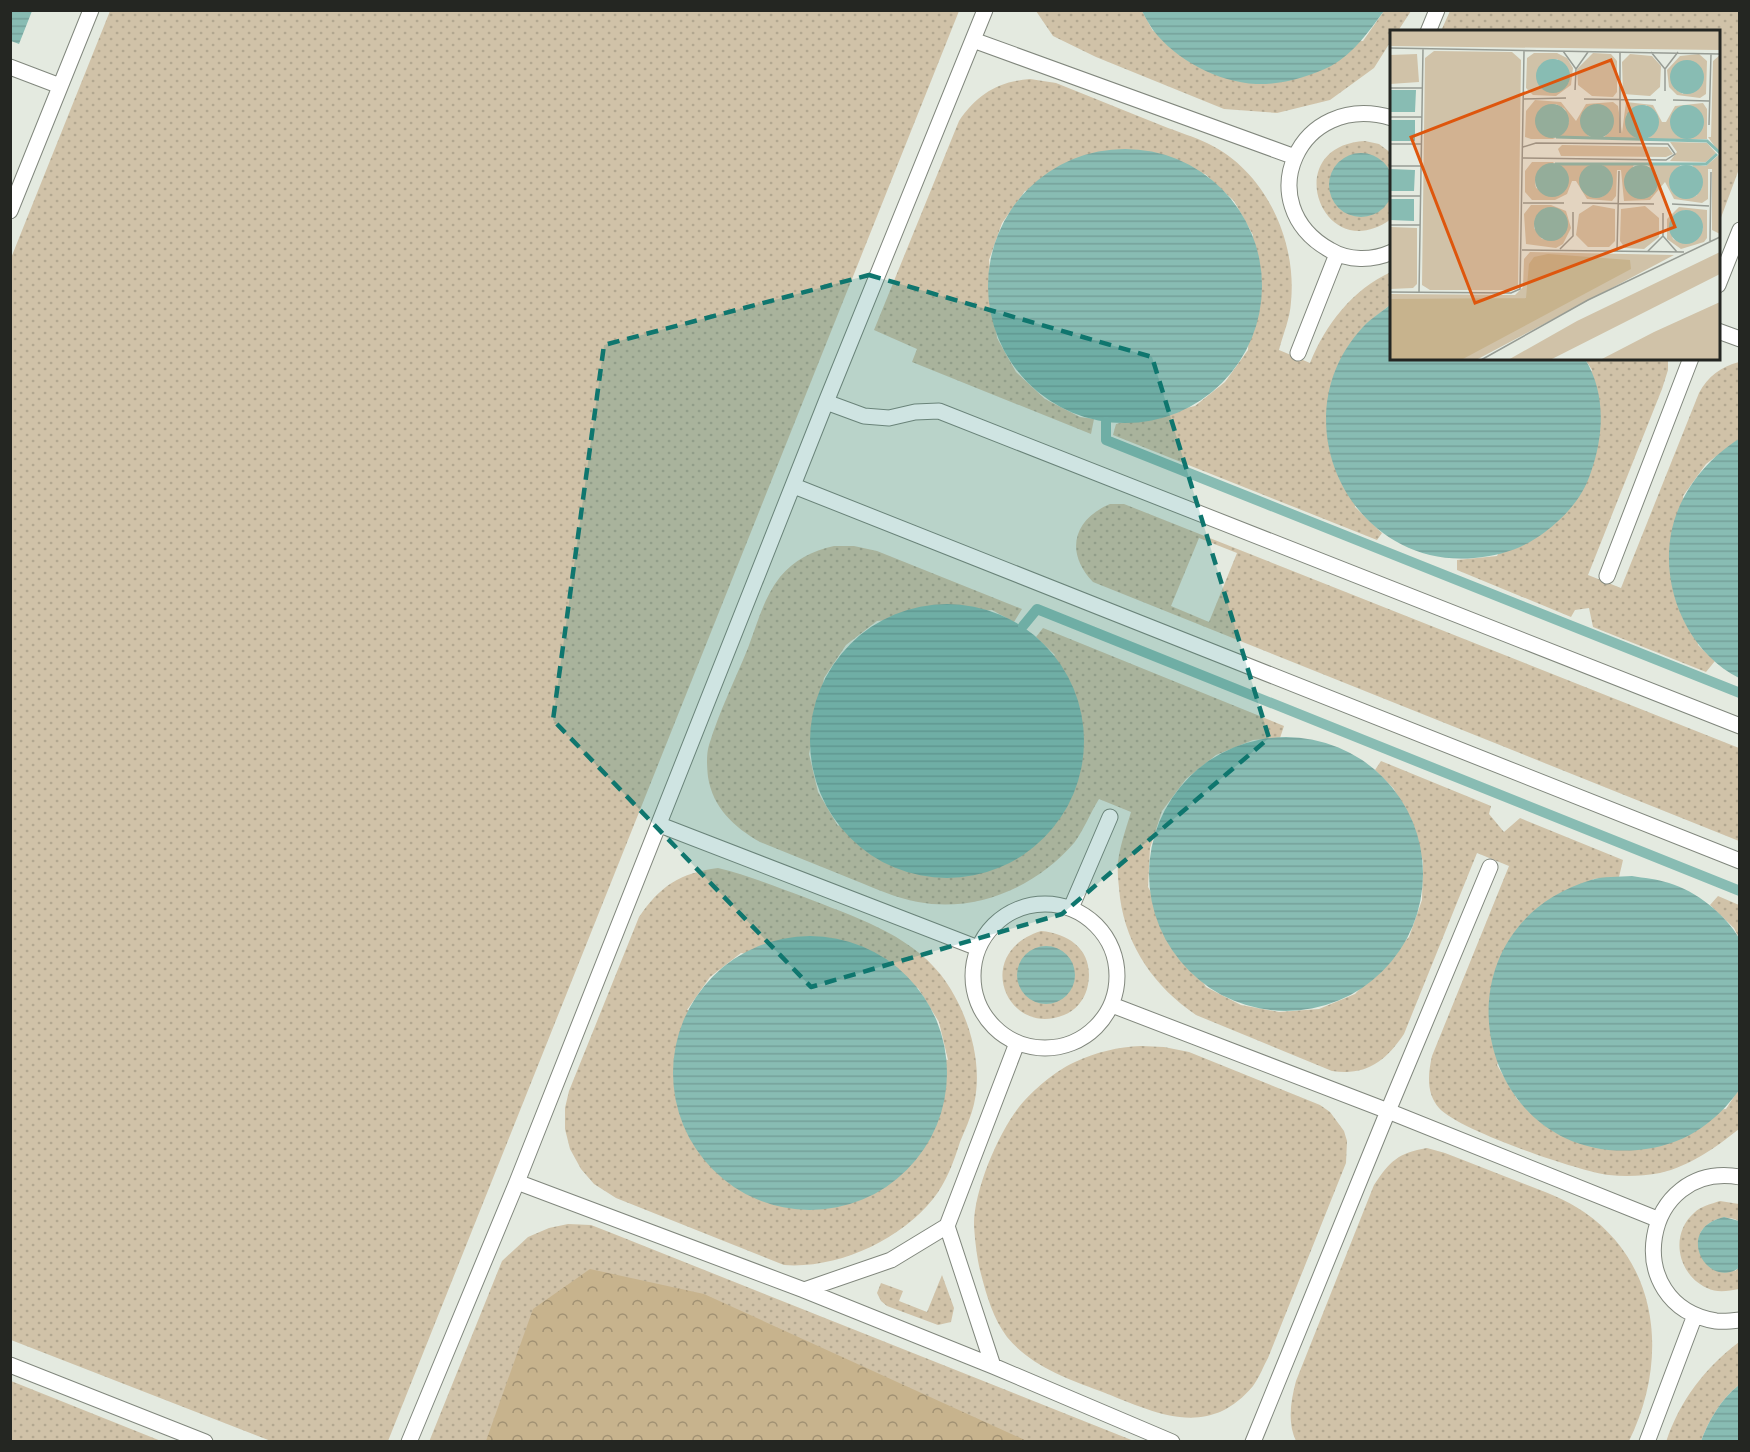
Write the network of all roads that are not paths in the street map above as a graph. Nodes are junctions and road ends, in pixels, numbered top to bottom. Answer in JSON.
{"nodes":[{"id":1,"x":91,"y":10,"type":"edge"},
{"id":2,"x":984,"y":10,"type":"edge"},
{"id":3,"x":1437,"y":10,"type":"edge"},
{"id":4,"x":1429,"y":30,"type":"edge"},
{"id":5,"x":973,"y":40,"type":"junction"},
{"id":6,"x":10,"y":67,"type":"edge"},
{"id":7,"x":60,"y":86,"type":"junction"},
{"id":8,"x":1390,"y":117,"type":"edge"},
{"id":9,"x":1295,"y":157,"type":"junction"},
{"id":10,"x":10,"y":211,"type":"edge"},
{"id":11,"x":1740,"y":230,"type":"edge"},
{"id":12,"x":1390,"y":253,"type":"edge"},
{"id":13,"x":1337,"y":254,"type":"junction"},
{"id":14,"x":1720,"y":282,"type":"edge"},
{"id":15,"x":1720,"y":331,"type":"edge"},
{"id":16,"x":1740,"y":339,"type":"edge"},
{"id":17,"x":1298,"y":353,"type":"dead end"},
{"id":18,"x":1690,"y":360,"type":"edge"},
{"id":19,"x":826,"y":402,"type":"junction"},
{"id":20,"x":794,"y":486,"type":"junction"},
{"id":21,"x":1607,"y":576,"type":"dead end"},
{"id":22,"x":1740,"y":726,"type":"edge"},
{"id":23,"x":1110,"y":817,"type":"dead end"},
{"id":24,"x":660,"y":825,"type":"junction"},
{"id":25,"x":1740,"y":861,"type":"edge"},
{"id":26,"x":1490,"y":867,"type":"dead end"},
{"id":27,"x":1071,"y":908,"type":"junction"},
{"id":28,"x":978,"y":948,"type":"junction"},
{"id":29,"x":1112,"y":1005,"type":"junction"},
{"id":30,"x":1017,"y":1043,"type":"junction"},
{"id":31,"x":1388,"y":1111,"type":"junction"},
{"id":32,"x":1740,"y":1177,"type":"edge"},
{"id":33,"x":517,"y":1182,"type":"junction"},
{"id":34,"x":1657,"y":1219,"type":"junction"},
{"id":35,"x":947,"y":1226,"type":"junction"},
{"id":36,"x":804,"y":1290,"type":"junction"},
{"id":37,"x":1695,"y":1315,"type":"junction"},
{"id":38,"x":1740,"y":1320,"type":"edge"},
{"id":39,"x":10,"y":1365,"type":"edge"},
{"id":40,"x":993,"y":1366,"type":"junction"},
{"id":41,"x":205,"y":1442,"type":"edge"},
{"id":42,"x":409,"y":1442,"type":"edge"},
{"id":43,"x":1172,"y":1442,"type":"edge"},
{"id":44,"x":1253,"y":1442,"type":"edge"},
{"id":45,"x":1647,"y":1442,"type":"edge"}],
"edges":[{"from":1,"to":7,"type":"lane"},
{"from":2,"to":5,"type":"lane"},
{"from":3,"to":4,"type":"lane"},
{"from":5,"to":9,"type":"lane"},
{"from":5,"to":19,"type":"lane"},
{"from":6,"to":7,"type":"lane"},
{"from":7,"to":10,"type":"lane"},
{"from":8,"to":9,"type":"lane"},
{"from":9,"to":13,"type":"lane"},
{"from":11,"to":14,"type":"lane"},
{"from":12,"to":13,"type":"lane"},
{"from":13,"to":17,"type":"lane"},
{"from":15,"to":16,"type":"lane"},
{"from":18,"to":21,"type":"lane"},
{"from":19,"to":20,"type":"lane"},
{"from":19,"to":22,"type":"lane"},
{"from":20,"to":24,"type":"lane"},
{"from":20,"to":25,"type":"lane"},
{"from":23,"to":27,"type":"lane"},
{"from":24,"to":28,"type":"lane"},
{"from":24,"to":33,"type":"lane"},
{"from":26,"to":31,"type":"lane"},
{"from":27,"to":28,"type":"lane"},
{"from":27,"to":29,"type":"lane"},
{"from":28,"to":30,"type":"lane"},
{"from":29,"to":30,"type":"lane"},
{"from":29,"to":31,"type":"lane"},
{"from":30,"to":35,"type":"lane"},
{"from":31,"to":34,"type":"lane"},
{"from":31,"to":44,"type":"lane"},
{"from":32,"to":34,"type":"lane"},
{"from":33,"to":36,"type":"lane"},
{"from":33,"to":42,"type":"lane"},
{"from":34,"to":37,"type":"lane"},
{"from":35,"to":36,"type":"lane"},
{"from":35,"to":40,"type":"lane"},
{"from":36,"to":40,"type":"lane"},
{"from":37,"to":38,"type":"lane"},
{"from":37,"to":45,"type":"lane"},
{"from":39,"to":41,"type":"lane"},
{"from":40,"to":43,"type":"lane"}]}
